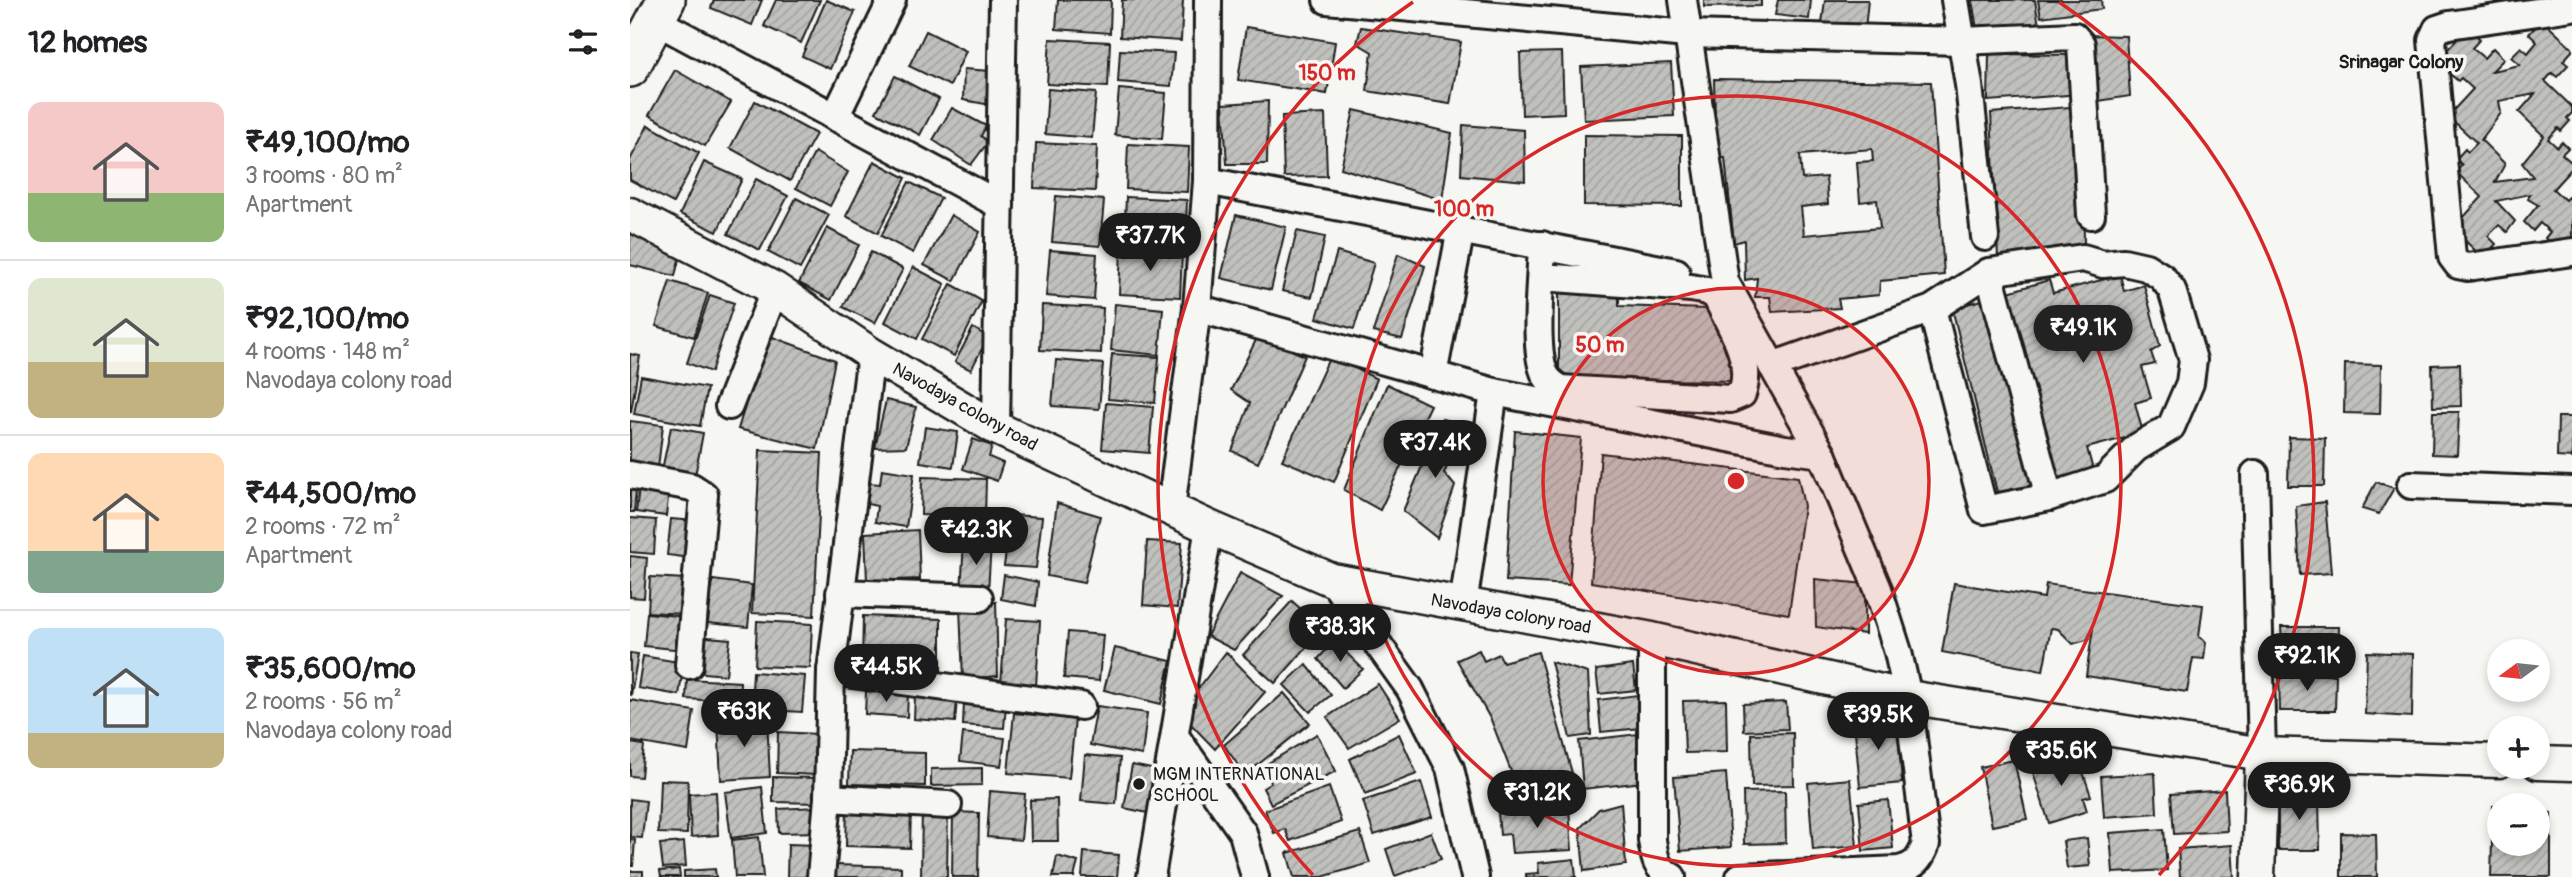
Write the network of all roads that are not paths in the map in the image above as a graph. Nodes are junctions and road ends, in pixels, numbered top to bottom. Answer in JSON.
{"nodes":[{"id":1,"x":892,"y":0,"type":"edge"},
{"id":2,"x":1003,"y":0,"type":"edge"},
{"id":3,"x":1208,"y":0,"type":"edge"},
{"id":4,"x":1327,"y":0,"type":"edge"},
{"id":5,"x":1683,"y":0,"type":"edge"},
{"id":6,"x":1955,"y":0,"type":"edge"},
{"id":7,"x":1448,"y":6,"type":"edge"},
{"id":8,"x":2572,"y":7,"type":"edge"},
{"id":9,"x":661,"y":11,"type":"edge"},
{"id":10,"x":1687,"y":34,"type":"junction"},
{"id":11,"x":1962,"y":41,"type":"junction"},
{"id":12,"x":630,"y":68,"type":"edge"},
{"id":13,"x":835,"y":117,"type":"junction"},
{"id":14,"x":1207,"y":181,"type":"junction"},
{"id":15,"x":1000,"y":205,"type":"junction"},
{"id":16,"x":630,"y":214,"type":"edge"},
{"id":17,"x":2091,"y":215,"type":"dead end"},
{"id":18,"x":1461,"y":229,"type":"junction"},
{"id":19,"x":1985,"y":237,"type":"dead end"},
{"id":20,"x":1542,"y":246,"type":"junction"},
{"id":21,"x":2572,"y":252,"type":"edge"},
{"id":22,"x":1989,"y":272,"type":"junction"},
{"id":23,"x":1541,"y":277,"type":"junction"},
{"id":24,"x":1725,"y":282,"type":"junction"},
{"id":25,"x":775,"y":289,"type":"junction"},
{"id":26,"x":1196,"y":308,"type":"junction"},
{"id":27,"x":1932,"y":309,"type":"junction"},
{"id":28,"x":871,"y":354,"type":"junction"},
{"id":29,"x":1772,"y":366,"type":"junction"},
{"id":30,"x":1433,"y":375,"type":"junction"},
{"id":31,"x":1494,"y":392,"type":"junction"},
{"id":32,"x":729,"y":406,"type":"dead end"},
{"id":33,"x":996,"y":428,"type":"junction"},
{"id":34,"x":1822,"y":454,"type":"junction"},
{"id":35,"x":2255,"y":474,"type":"dead end"},
{"id":36,"x":630,"y":475,"type":"edge"},
{"id":37,"x":2411,"y":485,"type":"dead end"},
{"id":38,"x":2572,"y":491,"type":"edge"},
{"id":39,"x":2049,"y":497,"type":"junction"},
{"id":40,"x":1171,"y":509,"type":"junction"},
{"id":41,"x":1209,"y":527,"type":"junction"},
{"id":42,"x":1332,"y":580,"type":"junction"},
{"id":43,"x":841,"y":593,"type":"junction"},
{"id":44,"x":979,"y":598,"type":"dead end"},
{"id":45,"x":1463,"y":606,"type":"junction"},
{"id":46,"x":1653,"y":639,"type":"junction"},
{"id":47,"x":689,"y":665,"type":"dead end"},
{"id":48,"x":831,"y":671,"type":"junction"},
{"id":49,"x":1908,"y":697,"type":"junction"},
{"id":50,"x":1081,"y":706,"type":"dead end"},
{"id":51,"x":1175,"y":736,"type":"junction"},
{"id":52,"x":2262,"y":754,"type":"junction"},
{"id":53,"x":2487,"y":761,"type":"edge"},
{"id":54,"x":2550,"y":763,"type":"edge"},
{"id":55,"x":2572,"y":764,"type":"edge"},
{"id":56,"x":828,"y":799,"type":"junction"},
{"id":57,"x":948,"y":805,"type":"dead end"},
{"id":58,"x":821,"y":877,"type":"edge"},
{"id":59,"x":1151,"y":877,"type":"edge"},
{"id":60,"x":1255,"y":877,"type":"edge"},
{"id":61,"x":1475,"y":877,"type":"edge"},
{"id":62,"x":1672,"y":877,"type":"edge"},
{"id":63,"x":1740,"y":877,"type":"edge"},
{"id":64,"x":2258,"y":877,"type":"edge"}],
"edges":[{"from":1,"to":13,"type":"street"},
{"from":2,"to":15,"type":"street"},
{"from":3,"to":14,"type":"street"},
{"from":4,"to":7,"type":"street"},
{"from":5,"to":10,"type":"street"},
{"from":6,"to":11,"type":"street"},
{"from":7,"to":10,"type":"street"},
{"from":8,"to":21,"type":"street"},
{"from":9,"to":12,"type":"main road"},
{"from":9,"to":13,"type":"street"},
{"from":10,"to":11,"type":"street"},
{"from":10,"to":24,"type":"street"},
{"from":11,"to":17,"type":"street"},
{"from":11,"to":19,"type":"street"},
{"from":13,"to":15,"type":"street"},
{"from":14,"to":18,"type":"street"},
{"from":14,"to":26,"type":"street"},
{"from":15,"to":33,"type":"street"},
{"from":16,"to":25,"type":"street","name":"Navodaya colony road"},
{"from":18,"to":20,"type":"street"},
{"from":18,"to":30,"type":"street"},
{"from":20,"to":23,"type":"street"},
{"from":20,"to":24,"type":"street"},
{"from":22,"to":27,"type":"street"},
{"from":22,"to":39,"type":"street"},
{"from":22,"to":39,"type":"street"},
{"from":23,"to":23,"type":"street"},
{"from":24,"to":29,"type":"street"},
{"from":25,"to":28,"type":"street","name":"Navodaya colony road"},
{"from":25,"to":32,"type":"street"},
{"from":26,"to":30,"type":"street"},
{"from":26,"to":40,"type":"street"},
{"from":27,"to":29,"type":"street"},
{"from":27,"to":39,"type":"street"},
{"from":28,"to":33,"type":"street","name":"Navodaya colony road"},
{"from":28,"to":43,"type":"street"},
{"from":29,"to":34,"type":"street"},
{"from":30,"to":31,"type":"street"},
{"from":31,"to":34,"type":"street"},
{"from":31,"to":45,"type":"street"},
{"from":33,"to":40,"type":"street","name":"Navodaya colony road"},
{"from":34,"to":49,"type":"street"},
{"from":35,"to":52,"type":"street"},
{"from":36,"to":47,"type":"street"},
{"from":37,"to":38,"type":"street"},
{"from":40,"to":41,"type":"street","name":"Navodaya colony road"},
{"from":41,"to":42,"type":"street","name":"Navodaya colony road"},
{"from":41,"to":51,"type":"street"},
{"from":42,"to":45,"type":"street","name":"Navodaya colony road"},
{"from":42,"to":61,"type":"street"},
{"from":43,"to":44,"type":"street"},
{"from":43,"to":48,"type":"street"},
{"from":45,"to":46,"type":"street","name":"Navodaya colony road"},
{"from":46,"to":49,"type":"street","name":"Navodaya colony road"},
{"from":46,"to":62,"type":"street"},
{"from":48,"to":50,"type":"street"},
{"from":48,"to":56,"type":"street"},
{"from":49,"to":52,"type":"street","name":"Navodaya colony road"},
{"from":49,"to":63,"type":"street"},
{"from":51,"to":59,"type":"street"},
{"from":51,"to":60,"type":"street"},
{"from":52,"to":53,"type":"street","name":"Navodaya colony road"},
{"from":52,"to":64,"type":"street"},
{"from":54,"to":55,"type":"street"},
{"from":56,"to":57,"type":"street"},
{"from":56,"to":58,"type":"street"}]}
